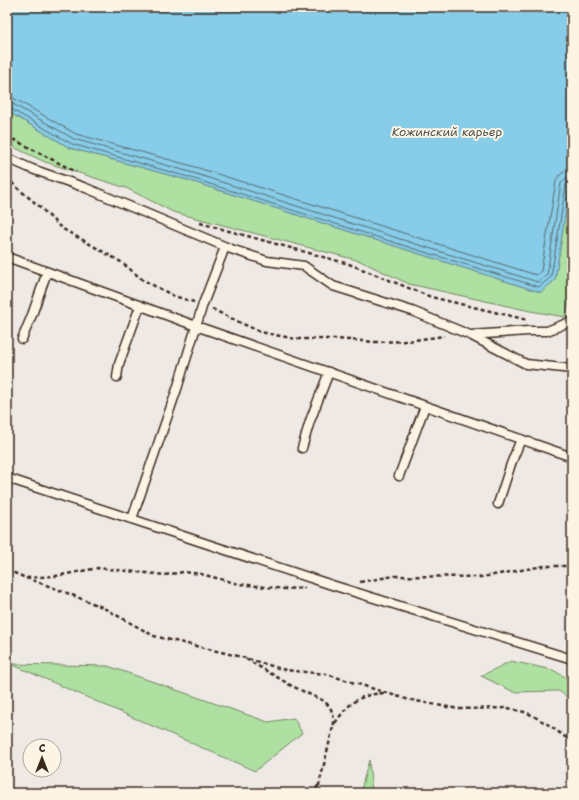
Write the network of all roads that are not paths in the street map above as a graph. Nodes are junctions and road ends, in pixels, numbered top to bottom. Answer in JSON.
{"nodes":[{"id":1,"x":7,"y":158,"type":"edge"},
{"id":2,"x":226,"y":247,"type":"junction"},
{"id":3,"x":7,"y":257,"type":"edge"},
{"id":4,"x":47,"y":272,"type":"junction"},
{"id":5,"x":140,"y":306,"type":"junction"},
{"id":6,"x":572,"y":322,"type":"edge"},
{"id":7,"x":196,"y":326,"type":"junction"},
{"id":8,"x":470,"y":335,"type":"junction"},
{"id":9,"x":22,"y":340,"type":"dead end"},
{"id":10,"x":572,"y":369,"type":"edge"},
{"id":11,"x":329,"y":372,"type":"junction"},
{"id":12,"x":117,"y":377,"type":"dead end"},
{"id":13,"x":425,"y":406,"type":"junction"},
{"id":14,"x":521,"y":439,"type":"junction"},
{"id":15,"x":302,"y":448,"type":"dead end"},
{"id":16,"x":572,"y":457,"type":"edge"},
{"id":17,"x":399,"y":476,"type":"dead end"},
{"id":18,"x":7,"y":478,"type":"edge"},
{"id":19,"x":498,"y":504,"type":"dead end"},
{"id":20,"x":132,"y":519,"type":"junction"},
{"id":21,"x":572,"y":659,"type":"edge"}],
"edges":[{"from":1,"to":2,"type":"lane"},
{"from":2,"to":7,"type":"lane"},
{"from":2,"to":8,"type":"lane"},
{"from":3,"to":4,"type":"lane"},
{"from":4,"to":5,"type":"lane"},
{"from":4,"to":9,"type":"lane"},
{"from":5,"to":7,"type":"lane"},
{"from":5,"to":12,"type":"lane"},
{"from":6,"to":8,"type":"lane"},
{"from":7,"to":11,"type":"lane"},
{"from":7,"to":20,"type":"lane"},
{"from":8,"to":10,"type":"lane"},
{"from":11,"to":13,"type":"lane"},
{"from":11,"to":15,"type":"lane"},
{"from":13,"to":14,"type":"lane"},
{"from":13,"to":17,"type":"lane"},
{"from":14,"to":16,"type":"lane"},
{"from":14,"to":19,"type":"lane"},
{"from":18,"to":20,"type":"lane"},
{"from":20,"to":21,"type":"lane"}]}
